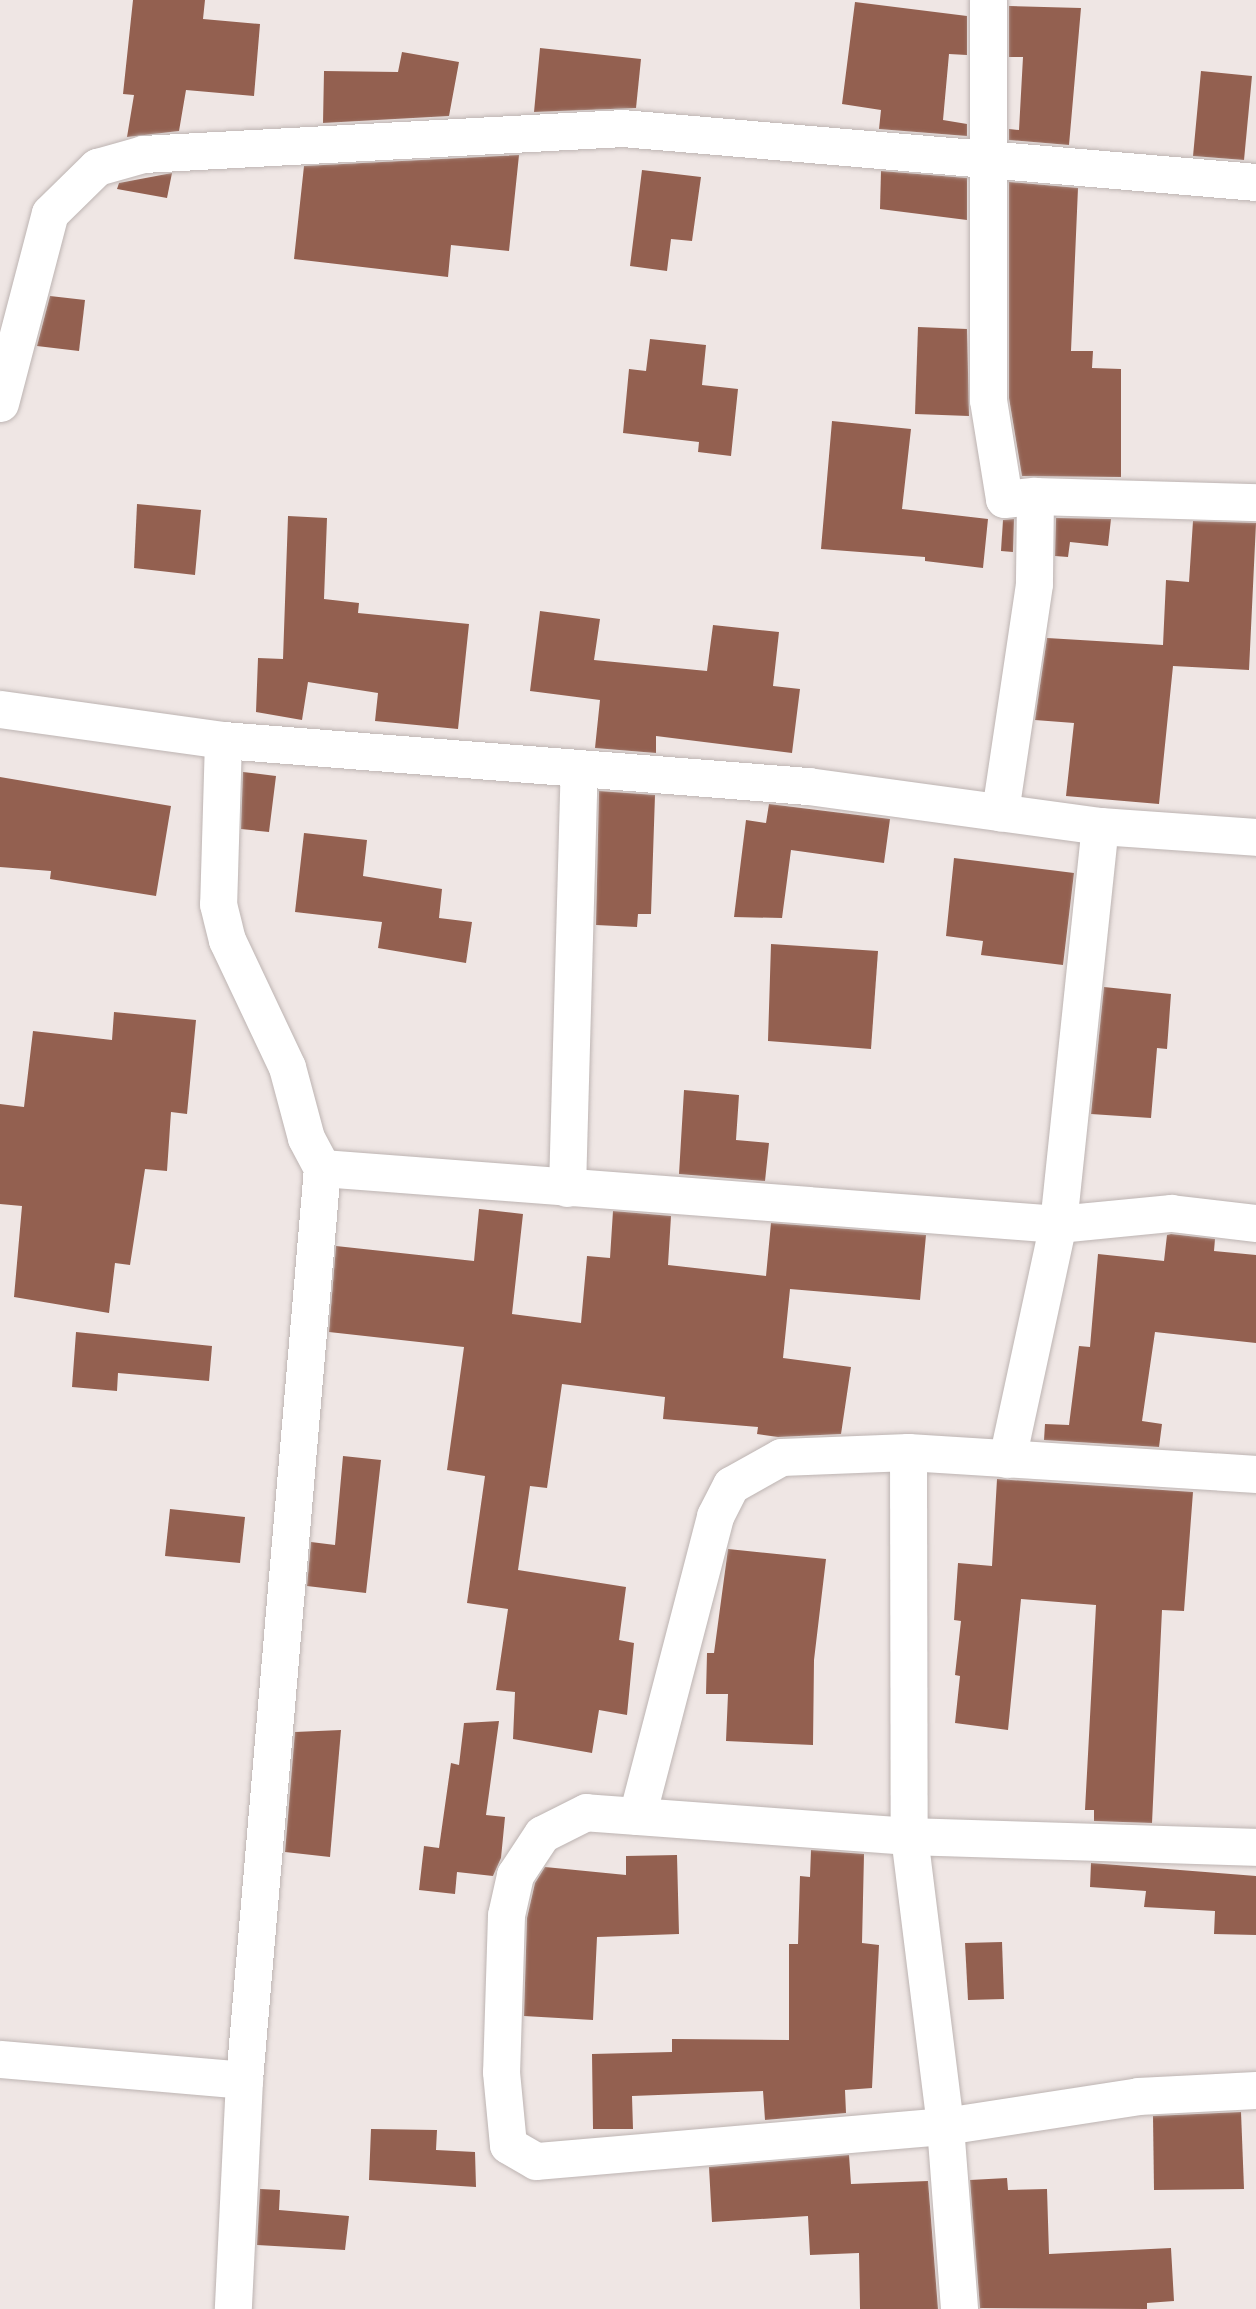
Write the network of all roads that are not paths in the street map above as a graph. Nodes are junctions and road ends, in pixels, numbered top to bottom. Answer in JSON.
{"nodes":[{"id":1,"x":989,"y":0,"type":"edge"},
{"id":2,"x":991,"y":162,"type":"junction"},
{"id":3,"x":1256,"y":182,"type":"edge"},
{"id":4,"x":0,"y":403,"type":"edge"},
{"id":5,"x":1035,"y":496,"type":"junction"},
{"id":6,"x":1256,"y":502,"type":"edge"},
{"id":7,"x":0,"y":709,"type":"edge"},
{"id":8,"x":223,"y":740,"type":"junction"},
{"id":9,"x":579,"y":768,"type":"junction"},
{"id":10,"x":1000,"y":812,"type":"junction"},
{"id":11,"x":1100,"y":826,"type":"junction"},
{"id":12,"x":1256,"y":837,"type":"edge"},
{"id":13,"x":322,"y":1168,"type":"junction"},
{"id":14,"x":567,"y":1188,"type":"junction"},
{"id":15,"x":1256,"y":1223,"type":"edge"},
{"id":16,"x":1058,"y":1224,"type":"junction"},
{"id":17,"x":908,"y":1452,"type":"junction"},
{"id":18,"x":1007,"y":1459,"type":"junction"},
{"id":19,"x":1256,"y":1474,"type":"edge"},
{"id":20,"x":637,"y":1816,"type":"junction"},
{"id":21,"x":909,"y":1836,"type":"junction"},
{"id":22,"x":1256,"y":1847,"type":"edge"},
{"id":23,"x":0,"y":2059,"type":"edge"},
{"id":24,"x":244,"y":2080,"type":"junction"},
{"id":25,"x":1256,"y":2090,"type":"edge"},
{"id":26,"x":945,"y":2126,"type":"junction"},
{"id":27,"x":233,"y":2309,"type":"edge"},
{"id":28,"x":959,"y":2309,"type":"edge"}],
"edges":[{"from":1,"to":2,"type":"street"},
{"from":2,"to":3,"type":"street"},
{"from":2,"to":4,"type":"street"},
{"from":2,"to":5,"type":"street"},
{"from":5,"to":6,"type":"street"},
{"from":5,"to":10,"type":"street"},
{"from":7,"to":8,"type":"street"},
{"from":8,"to":9,"type":"street"},
{"from":8,"to":13,"type":"street"},
{"from":9,"to":10,"type":"street"},
{"from":9,"to":14,"type":"street"},
{"from":10,"to":11,"type":"street"},
{"from":11,"to":12,"type":"street"},
{"from":11,"to":16,"type":"street"},
{"from":13,"to":14,"type":"street"},
{"from":13,"to":24,"type":"street"},
{"from":14,"to":16,"type":"street"},
{"from":15,"to":16,"type":"street"},
{"from":16,"to":18,"type":"street"},
{"from":17,"to":18,"type":"street"},
{"from":17,"to":20,"type":"street"},
{"from":17,"to":21,"type":"street"},
{"from":18,"to":19,"type":"street"},
{"from":20,"to":21,"type":"street"},
{"from":20,"to":26,"type":"street"},
{"from":21,"to":22,"type":"street"},
{"from":21,"to":26,"type":"street"},
{"from":23,"to":24,"type":"street"},
{"from":24,"to":27,"type":"street"},
{"from":25,"to":26,"type":"street"},
{"from":26,"to":28,"type":"street"}]}
